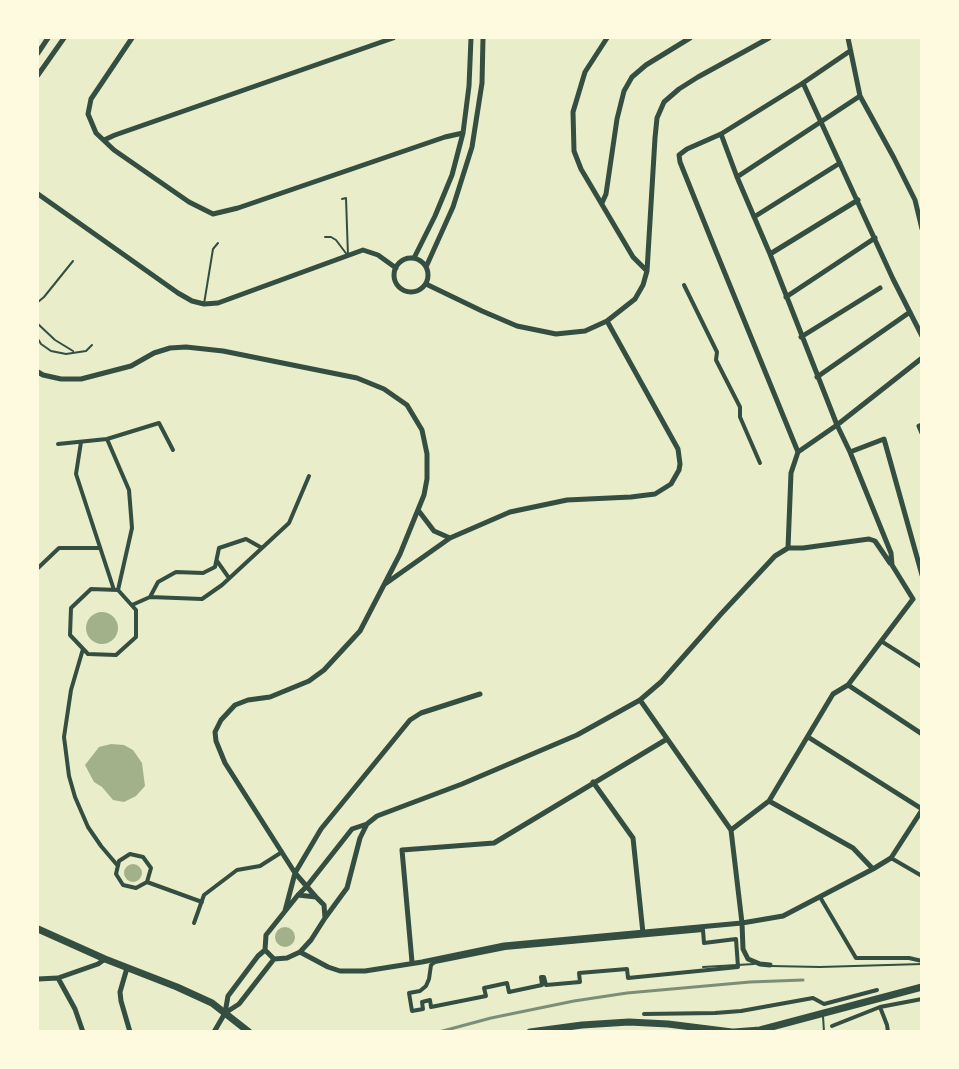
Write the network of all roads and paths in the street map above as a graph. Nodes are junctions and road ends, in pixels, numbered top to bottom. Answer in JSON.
{"nodes":[{"id":1,"x":48,"y":38,"type":"edge"},
{"id":2,"x":64,"y":38,"type":"edge"},
{"id":3,"x":132,"y":38,"type":"edge"},
{"id":4,"x":393,"y":38,"type":"edge"},
{"id":5,"x":471,"y":38,"type":"edge"},
{"id":6,"x":483,"y":38,"type":"edge"},
{"id":7,"x":607,"y":38,"type":"edge"},
{"id":8,"x":690,"y":38,"type":"edge"},
{"id":9,"x":769,"y":38,"type":"edge"},
{"id":10,"x":848,"y":38,"type":"edge"},
{"id":11,"x":850,"y":51,"type":"junction"},
{"id":12,"x":38,"y":53,"type":"edge"},
{"id":13,"x":38,"y":75,"type":"edge"},
{"id":14,"x":803,"y":83,"type":"junction"},
{"id":15,"x":860,"y":96,"type":"junction"},
{"id":16,"x":821,"y":122,"type":"junction"},
{"id":17,"x":463,"y":133,"type":"junction"},
{"id":18,"x":721,"y":135,"type":"junction"},
{"id":19,"x":104,"y":141,"type":"junction"},
{"id":20,"x":840,"y":163,"type":"junction"},
{"id":21,"x":737,"y":177,"type":"junction"},
{"id":22,"x":38,"y":194,"type":"edge"},
{"id":23,"x":342,"y":199,"type":"dead end"},
{"id":24,"x":858,"y":200,"type":"junction"},
{"id":25,"x":602,"y":203,"type":"junction"},
{"id":26,"x":754,"y":217,"type":"junction"},
{"id":27,"x":921,"y":229,"type":"edge"},
{"id":28,"x":325,"y":237,"type":"dead end"},
{"id":29,"x":875,"y":238,"type":"junction"},
{"id":30,"x":218,"y":243,"type":"dead end"},
{"id":31,"x":770,"y":254,"type":"junction"},
{"id":32,"x":348,"y":256,"type":"junction"},
{"id":33,"x":414,"y":258,"type":"junction"},
{"id":34,"x":73,"y":261,"type":"dead end"},
{"id":35,"x":426,"y":267,"type":"junction"},
{"id":36,"x":396,"y":268,"type":"junction"},
{"id":37,"x":647,"y":271,"type":"junction"},
{"id":38,"x":426,"y":284,"type":"junction"},
{"id":39,"x":684,"y":285,"type":"dead end"},
{"id":40,"x":880,"y":288,"type":"dead end"},
{"id":41,"x":786,"y":297,"type":"junction"},
{"id":42,"x":38,"y":302,"type":"edge"},
{"id":43,"x":204,"y":304,"type":"junction"},
{"id":44,"x":910,"y":312,"type":"junction"},
{"id":45,"x":607,"y":321,"type":"junction"},
{"id":46,"x":38,"y":324,"type":"edge"},
{"id":47,"x":921,"y":336,"type":"edge"},
{"id":48,"x":801,"y":337,"type":"junction"},
{"id":49,"x":38,"y":339,"type":"edge"},
{"id":50,"x":92,"y":345,"type":"dead end"},
{"id":51,"x":75,"y":352,"type":"junction"},
{"id":52,"x":921,"y":358,"type":"edge"},
{"id":53,"x":38,"y":372,"type":"edge"},
{"id":54,"x":818,"y":377,"type":"junction"},
{"id":55,"x":920,"y":425,"type":"edge"},
{"id":56,"x":837,"y":426,"type":"junction"},
{"id":57,"x":921,"y":433,"type":"edge"},
{"id":58,"x":107,"y":439,"type":"junction"},
{"id":59,"x":81,"y":442,"type":"junction"},
{"id":60,"x":58,"y":444,"type":"dead end"},
{"id":61,"x":173,"y":450,"type":"dead end"},
{"id":62,"x":798,"y":452,"type":"junction"},
{"id":63,"x":850,"y":452,"type":"junction"},
{"id":64,"x":760,"y":463,"type":"dead end"},
{"id":65,"x":309,"y":476,"type":"dead end"},
{"id":66,"x":418,"y":510,"type":"junction"},
{"id":67,"x":450,"y":538,"type":"junction"},
{"id":68,"x":100,"y":548,"type":"junction"},
{"id":69,"x":262,"y":548,"type":"junction"},
{"id":70,"x":788,"y":548,"type":"junction"},
{"id":71,"x":216,"y":560,"type":"junction"},
{"id":72,"x":892,"y":565,"type":"junction"},
{"id":73,"x":38,"y":568,"type":"edge"},
{"id":74,"x":921,"y":575,"type":"edge"},
{"id":75,"x":229,"y":578,"type":"junction"},
{"id":76,"x":384,"y":585,"type":"junction"},
{"id":77,"x":116,"y":590,"type":"junction"},
{"id":78,"x":150,"y":597,"type":"junction"},
{"id":79,"x":913,"y":600,"type":"junction"},
{"id":80,"x":920,"y":600,"type":"edge"},
{"id":81,"x":132,"y":605,"type":"junction"},
{"id":82,"x":881,"y":641,"type":"junction"},
{"id":83,"x":83,"y":649,"type":"junction"},
{"id":84,"x":921,"y":667,"type":"edge"},
{"id":85,"x":848,"y":685,"type":"junction"},
{"id":86,"x":480,"y":694,"type":"dead end"},
{"id":87,"x":640,"y":699,"type":"junction"},
{"id":88,"x":921,"y":734,"type":"edge"},
{"id":89,"x":808,"y":737,"type":"junction"},
{"id":90,"x":667,"y":739,"type":"junction"},
{"id":91,"x":593,"y":782,"type":"junction"},
{"id":92,"x":769,"y":801,"type":"junction"},
{"id":93,"x":921,"y":809,"type":"edge"},
{"id":94,"x":367,"y":824,"type":"junction"},
{"id":95,"x":731,"y":830,"type":"junction"},
{"id":96,"x":282,"y":852,"type":"junction"},
{"id":97,"x":891,"y":858,"type":"junction"},
{"id":98,"x":118,"y":866,"type":"junction"},
{"id":99,"x":873,"y":869,"type":"junction"},
{"id":100,"x":296,"y":873,"type":"junction"},
{"id":101,"x":921,"y":876,"type":"edge"},
{"id":102,"x":147,"y":882,"type":"junction"},
{"id":103,"x":307,"y":886,"type":"junction"},
{"id":104,"x":298,"y":895,"type":"junction"},
{"id":105,"x":820,"y":896,"type":"junction"},
{"id":106,"x":316,"y":897,"type":"junction"},
{"id":107,"x":202,"y":902,"type":"junction"},
{"id":108,"x":285,"y":911,"type":"junction"},
{"id":109,"x":325,"y":918,"type":"junction"},
{"id":110,"x":194,"y":923,"type":"dead end"},
{"id":111,"x":742,"y":923,"type":"junction"},
{"id":112,"x":38,"y":929,"type":"edge"},
{"id":113,"x":643,"y":933,"type":"junction"},
{"id":114,"x":265,"y":950,"type":"junction"},
{"id":115,"x":300,"y":952,"type":"junction"},
{"id":116,"x":105,"y":959,"type":"junction"},
{"id":117,"x":274,"y":959,"type":"junction"},
{"id":118,"x":412,"y":962,"type":"junction"},
{"id":119,"x":435,"y":962,"type":"joint"},
{"id":120,"x":921,"y":962,"type":"edge"},
{"id":121,"x":760,"y":964,"type":"junction"},
{"id":122,"x":770,"y":966,"type":"joint"},
{"id":123,"x":703,"y":967,"type":"dead end"},
{"id":124,"x":127,"y":968,"type":"junction"},
{"id":125,"x":58,"y":978,"type":"junction"},
{"id":126,"x":38,"y":979,"type":"edge"},
{"id":127,"x":921,"y":987,"type":"edge"},
{"id":128,"x":877,"y":990,"type":"dead end"},
{"id":129,"x":921,"y":999,"type":"edge"},
{"id":130,"x":880,"y":1007,"type":"junction"},
{"id":131,"x":225,"y":1013,"type":"junction"},
{"id":132,"x":823,"y":1013,"type":"junction"},
{"id":133,"x":644,"y":1014,"type":"dead end"},
{"id":134,"x":832,"y":1026,"type":"dead end"},
{"id":135,"x":775,"y":1029,"type":"edge"},
{"id":136,"x":83,"y":1032,"type":"edge"},
{"id":137,"x":130,"y":1032,"type":"edge"},
{"id":138,"x":214,"y":1032,"type":"edge"},
{"id":139,"x":249,"y":1032,"type":"edge"},
{"id":140,"x":530,"y":1032,"type":"edge"},
{"id":141,"x":733,"y":1032,"type":"edge"},
{"id":142,"x":824,"y":1032,"type":"edge"},
{"id":143,"x":888,"y":1032,"type":"edge"}],
"edges":[{"from":1,"to":12,"type":"street"},
{"from":2,"to":13,"type":"street"},
{"from":3,"to":19,"type":"street"},
{"from":4,"to":19,"type":"street"},
{"from":5,"to":17,"type":"street"},
{"from":6,"to":35,"type":"street"},
{"from":7,"to":25,"type":"street"},
{"from":8,"to":25,"type":"street"},
{"from":9,"to":37,"type":"street"},
{"from":10,"to":11,"type":"street"},
{"from":11,"to":14,"type":"street"},
{"from":11,"to":15,"type":"street"},
{"from":14,"to":16,"type":"street"},
{"from":14,"to":18,"type":"street"},
{"from":15,"to":16,"type":"street"},
{"from":15,"to":27,"type":"street"},
{"from":16,"to":20,"type":"street"},
{"from":16,"to":21,"type":"street"},
{"from":17,"to":19,"type":"street"},
{"from":17,"to":33,"type":"street"},
{"from":18,"to":21,"type":"street"},
{"from":18,"to":62,"type":"street"},
{"from":20,"to":24,"type":"street"},
{"from":20,"to":26,"type":"street"},
{"from":21,"to":26,"type":"street"},
{"from":22,"to":43,"type":"street"},
{"from":23,"to":32,"type":"lane"},
{"from":24,"to":29,"type":"street"},
{"from":24,"to":31,"type":"street"},
{"from":25,"to":37,"type":"street"},
{"from":26,"to":31,"type":"street"},
{"from":28,"to":32,"type":"lane"},
{"from":29,"to":41,"type":"street"},
{"from":29,"to":44,"type":"street"},
{"from":30,"to":43,"type":"lane"},
{"from":31,"to":41,"type":"street"},
{"from":32,"to":36,"type":"street"},
{"from":32,"to":43,"type":"street"},
{"from":33,"to":35,"type":"street"},
{"from":33,"to":36,"type":"street"},
{"from":34,"to":42,"type":"lane"},
{"from":35,"to":38,"type":"street"},
{"from":36,"to":38,"type":"street"},
{"from":37,"to":45,"type":"street"},
{"from":38,"to":45,"type":"street"},
{"from":39,"to":64,"type":"street"},
{"from":40,"to":48,"type":"street"},
{"from":41,"to":48,"type":"street"},
{"from":44,"to":47,"type":"street"},
{"from":44,"to":54,"type":"street"},
{"from":45,"to":67,"type":"street"},
{"from":46,"to":51,"type":"lane"},
{"from":48,"to":54,"type":"street"},
{"from":49,"to":51,"type":"lane"},
{"from":50,"to":51,"type":"lane"},
{"from":52,"to":56,"type":"street"},
{"from":53,"to":66,"type":"street"},
{"from":54,"to":56,"type":"street"},
{"from":55,"to":57,"type":"street"},
{"from":56,"to":62,"type":"street"},
{"from":56,"to":63,"type":"street"},
{"from":58,"to":59,"type":"street"},
{"from":58,"to":61,"type":"street"},
{"from":58,"to":77,"type":"street"},
{"from":59,"to":60,"type":"street"},
{"from":59,"to":68,"type":"street"},
{"from":62,"to":70,"type":"street"},
{"from":63,"to":72,"type":"street"},
{"from":63,"to":74,"type":"street"},
{"from":65,"to":69,"type":"street"},
{"from":66,"to":67,"type":"street"},
{"from":66,"to":76,"type":"street"},
{"from":67,"to":76,"type":"street"},
{"from":68,"to":73,"type":"street"},
{"from":68,"to":77,"type":"street"},
{"from":69,"to":71,"type":"street"},
{"from":69,"to":75,"type":"street"},
{"from":70,"to":72,"type":"street"},
{"from":70,"to":87,"type":"street"},
{"from":71,"to":75,"type":"street"},
{"from":71,"to":78,"type":"street"},
{"from":72,"to":79,"type":"street"},
{"from":75,"to":78,"type":"street"},
{"from":76,"to":96,"type":"street"},
{"from":77,"to":81,"type":"street"},
{"from":77,"to":83,"type":"street"},
{"from":78,"to":81,"type":"street"},
{"from":79,"to":80,"type":"street"},
{"from":79,"to":82,"type":"street"},
{"from":81,"to":83,"type":"street"},
{"from":82,"to":84,"type":"street"},
{"from":82,"to":85,"type":"street"},
{"from":83,"to":98,"type":"street"},
{"from":85,"to":88,"type":"street"},
{"from":85,"to":89,"type":"street"},
{"from":86,"to":100,"type":"street"},
{"from":87,"to":90,"type":"street"},
{"from":87,"to":94,"type":"street"},
{"from":89,"to":92,"type":"street"},
{"from":89,"to":93,"type":"street"},
{"from":90,"to":91,"type":"street"},
{"from":90,"to":95,"type":"street"},
{"from":91,"to":113,"type":"street"},
{"from":91,"to":118,"type":"street"},
{"from":92,"to":95,"type":"street"},
{"from":92,"to":99,"type":"street"},
{"from":93,"to":97,"type":"street"},
{"from":94,"to":103,"type":"street"},
{"from":94,"to":109,"type":"street"},
{"from":95,"to":111,"type":"street"},
{"from":96,"to":100,"type":"street"},
{"from":96,"to":107,"type":"street"},
{"from":97,"to":99,"type":"street"},
{"from":97,"to":101,"type":"street"},
{"from":98,"to":102,"type":"street"},
{"from":98,"to":102,"type":"street"},
{"from":99,"to":105,"type":"street"},
{"from":100,"to":103,"type":"street"},
{"from":100,"to":108,"type":"street"},
{"from":102,"to":107,"type":"street"},
{"from":103,"to":104,"type":"street"},
{"from":103,"to":106,"type":"street"},
{"from":104,"to":106,"type":"street"},
{"from":104,"to":108,"type":"street"},
{"from":105,"to":111,"type":"street"},
{"from":105,"to":120,"type":"street"},
{"from":106,"to":109,"type":"street"},
{"from":107,"to":110,"type":"street"},
{"from":108,"to":114,"type":"street"},
{"from":109,"to":115,"type":"street"},
{"from":111,"to":113,"type":"street"},
{"from":111,"to":121,"type":"street"},
{"from":112,"to":116,"type":"main road"},
{"from":113,"to":118,"type":"street"},
{"from":114,"to":117,"type":"street"},
{"from":114,"to":131,"type":"street"},
{"from":115,"to":117,"type":"street"},
{"from":115,"to":118,"type":"street"},
{"from":116,"to":124,"type":"main road"},
{"from":116,"to":125,"type":"street"},
{"from":117,"to":131,"type":"street"},
{"from":119,"to":119,"type":"street"},
{"from":120,"to":122,"type":"lane"},
{"from":121,"to":122,"type":"street"},
{"from":121,"to":123,"type":"lane"},
{"from":124,"to":131,"type":"main road"},
{"from":124,"to":137,"type":"street"},
{"from":125,"to":126,"type":"street"},
{"from":125,"to":136,"type":"street"},
{"from":127,"to":132,"type":"main road"},
{"from":128,"to":133,"type":"street"},
{"from":129,"to":130,"type":"street"},
{"from":130,"to":134,"type":"street"},
{"from":130,"to":143,"type":"street"},
{"from":131,"to":138,"type":"street"},
{"from":131,"to":139,"type":"main road"},
{"from":132,"to":135,"type":"main road"},
{"from":132,"to":142,"type":"lane"},
{"from":135,"to":141,"type":"main road"},
{"from":140,"to":141,"type":"main road"}]}
